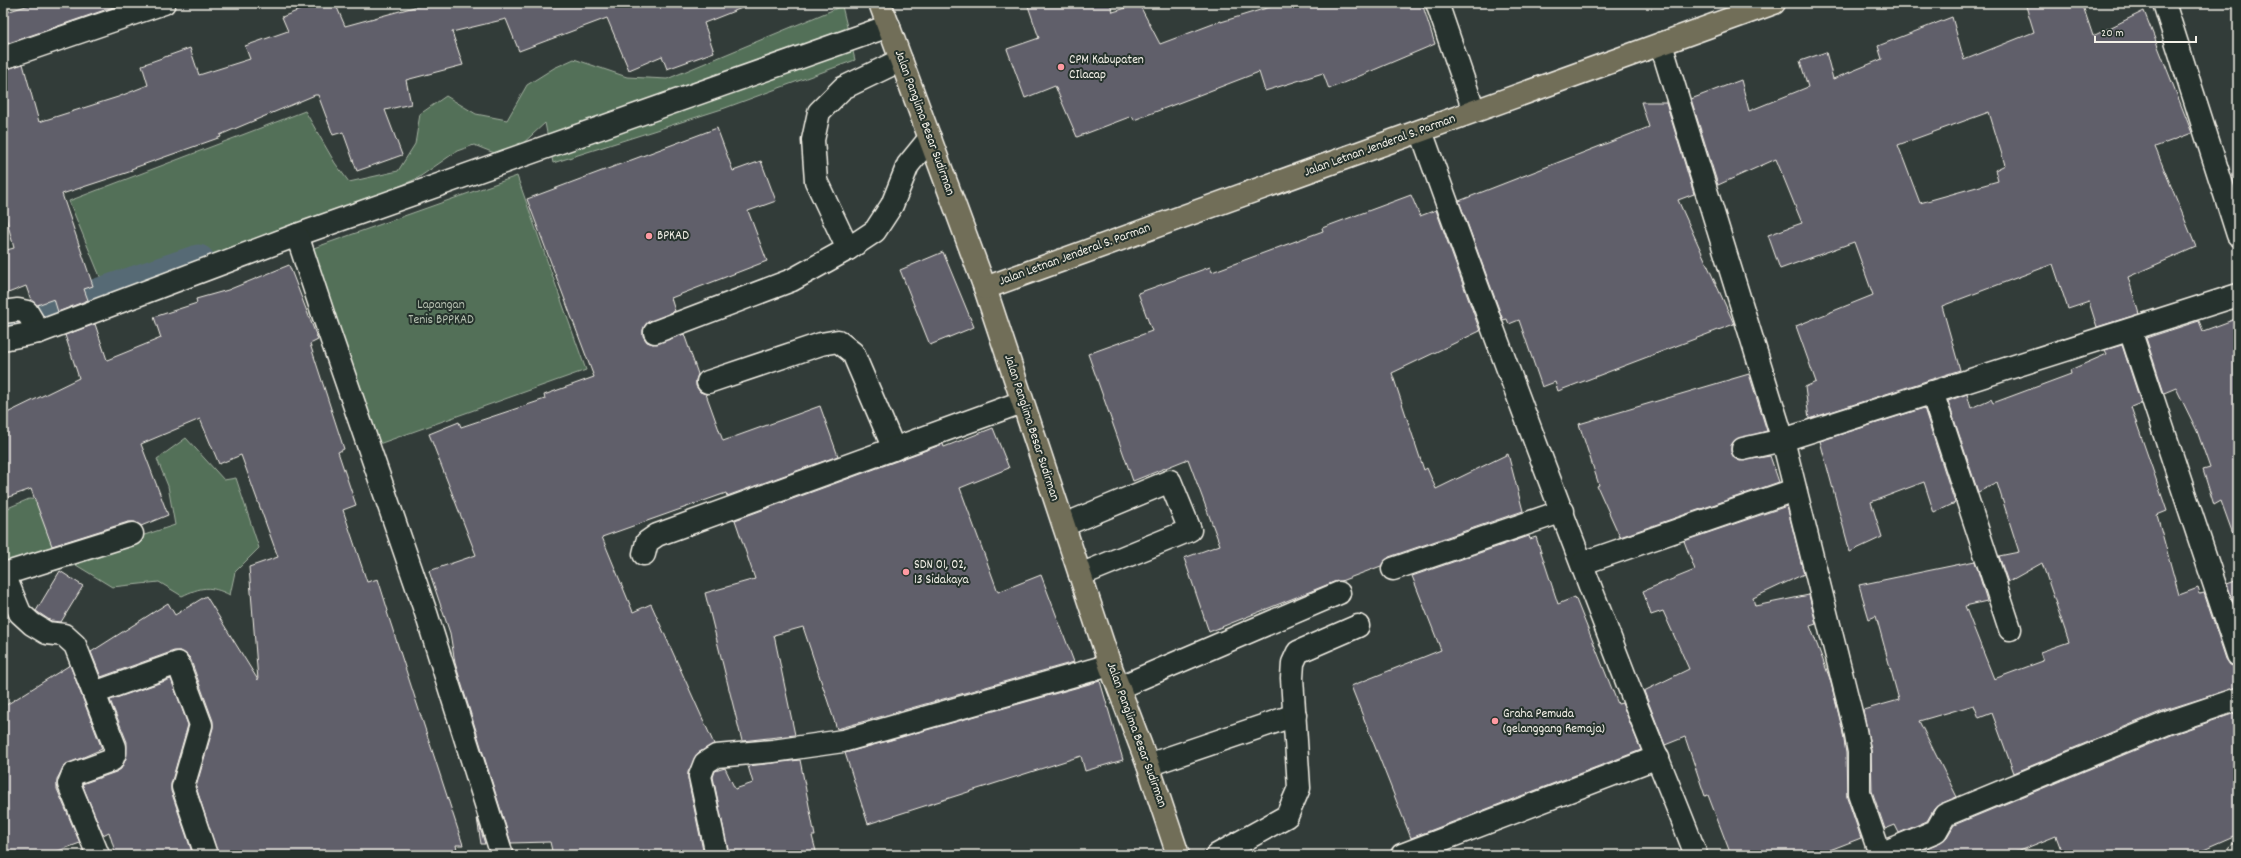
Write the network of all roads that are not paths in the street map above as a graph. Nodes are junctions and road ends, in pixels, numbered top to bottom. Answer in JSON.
{"nodes":[{"id":1,"x":164,"y":3,"type":"edge"},
{"id":2,"x":880,"y":3,"type":"edge"},
{"id":3,"x":1437,"y":3,"type":"edge"},
{"id":4,"x":1774,"y":3,"type":"edge"},
{"id":5,"x":2164,"y":3,"type":"edge"},
{"id":6,"x":888,"y":26,"type":"junction"},
{"id":7,"x":1661,"y":44,"type":"junction"},
{"id":8,"x":3,"y":58,"type":"edge"},
{"id":9,"x":901,"y":60,"type":"junction"},
{"id":10,"x":1474,"y":111,"type":"junction"},
{"id":11,"x":1421,"y":131,"type":"junction"},
{"id":12,"x":930,"y":138,"type":"junction"},
{"id":13,"x":297,"y":235,"type":"junction"},
{"id":14,"x":2238,"y":235,"type":"edge"},
{"id":15,"x":848,"y":249,"type":"junction"},
{"id":16,"x":985,"y":288,"type":"junction"},
{"id":17,"x":2238,"y":295,"type":"edge"},
{"id":18,"x":3,"y":312,"type":"edge"},
{"id":19,"x":34,"y":322,"type":"junction"},
{"id":20,"x":2130,"y":330,"type":"junction"},
{"id":21,"x":655,"y":332,"type":"dead end"},
{"id":22,"x":3,"y":339,"type":"edge"},
{"id":23,"x":708,"y":382,"type":"dead end"},
{"id":24,"x":1932,"y":392,"type":"junction"},
{"id":25,"x":1022,"y":402,"type":"junction"},
{"id":26,"x":1783,"y":440,"type":"junction"},
{"id":27,"x":894,"y":449,"type":"junction"},
{"id":28,"x":1743,"y":449,"type":"dead end"},
{"id":29,"x":1794,"y":490,"type":"junction"},
{"id":30,"x":1562,"y":511,"type":"junction"},
{"id":31,"x":1064,"y":525,"type":"junction"},
{"id":32,"x":132,"y":534,"type":"dead end"},
{"id":33,"x":644,"y":554,"type":"dead end"},
{"id":34,"x":1582,"y":563,"type":"junction"},
{"id":35,"x":1393,"y":569,"type":"dead end"},
{"id":36,"x":4,"y":573,"type":"edge"},
{"id":37,"x":1080,"y":575,"type":"junction"},
{"id":38,"x":1339,"y":593,"type":"dead end"},
{"id":39,"x":1358,"y":626,"type":"dead end"},
{"id":40,"x":2010,"y":629,"type":"dead end"},
{"id":41,"x":2238,"y":655,"type":"edge"},
{"id":42,"x":1110,"y":665,"type":"junction"},
{"id":43,"x":1120,"y":688,"type":"junction"},
{"id":44,"x":94,"y":693,"type":"junction"},
{"id":45,"x":2238,"y":699,"type":"edge"},
{"id":46,"x":1295,"y":715,"type":"junction"},
{"id":47,"x":1658,"y":757,"type":"junction"},
{"id":48,"x":1148,"y":765,"type":"junction"},
{"id":49,"x":91,"y":853,"type":"edge"},
{"id":50,"x":206,"y":855,"type":"edge"},
{"id":51,"x":502,"y":855,"type":"edge"},
{"id":52,"x":717,"y":855,"type":"edge"},
{"id":53,"x":1178,"y":855,"type":"edge"},
{"id":54,"x":1217,"y":855,"type":"edge"},
{"id":55,"x":1402,"y":855,"type":"edge"},
{"id":56,"x":1696,"y":855,"type":"edge"},
{"id":57,"x":1879,"y":855,"type":"edge"}],
"edges":[{"from":1,"to":8,"type":"street"},
{"from":2,"to":6,"type":"main road","name":"Jalan Panglima Besar Sudirman"},
{"from":3,"to":10,"type":"street"},
{"from":4,"to":7,"type":"main road","name":"Jalan Letnan Jenderal S. Parman"},
{"from":5,"to":14,"type":"street"},
{"from":6,"to":9,"type":"main road","name":"Jalan Panglima Besar Sudirman"},
{"from":6,"to":13,"type":"street"},
{"from":7,"to":10,"type":"main road","name":"Jalan Letnan Jenderal S. Parman"},
{"from":7,"to":26,"type":"street"},
{"from":9,"to":12,"type":"main road","name":"Jalan Panglima Besar Sudirman"},
{"from":9,"to":15,"type":"street"},
{"from":10,"to":11,"type":"main road","name":"Jalan Letnan Jenderal S. Parman"},
{"from":11,"to":16,"type":"main road","name":"Jalan Letnan Jenderal S. Parman"},
{"from":11,"to":30,"type":"street"},
{"from":12,"to":15,"type":"street"},
{"from":12,"to":16,"type":"main road","name":"Jalan Panglima Besar Sudirman"},
{"from":13,"to":19,"type":"street"},
{"from":13,"to":51,"type":"street"},
{"from":15,"to":21,"type":"street"},
{"from":16,"to":25,"type":"main road","name":"Jalan Panglima Besar Sudirman"},
{"from":17,"to":20,"type":"street"},
{"from":18,"to":19,"type":"street"},
{"from":19,"to":22,"type":"street"},
{"from":20,"to":24,"type":"street"},
{"from":20,"to":41,"type":"street"},
{"from":23,"to":27,"type":"street"},
{"from":24,"to":26,"type":"street"},
{"from":24,"to":40,"type":"street"},
{"from":25,"to":27,"type":"street"},
{"from":25,"to":31,"type":"main road","name":"Jalan Panglima Besar Sudirman"},
{"from":26,"to":28,"type":"street"},
{"from":26,"to":29,"type":"street"},
{"from":27,"to":33,"type":"street"},
{"from":29,"to":34,"type":"street"},
{"from":29,"to":57,"type":"street"},
{"from":30,"to":34,"type":"street"},
{"from":30,"to":35,"type":"street"},
{"from":31,"to":37,"type":"main road","name":"Jalan Panglima Besar Sudirman"},
{"from":31,"to":37,"type":"street"},
{"from":32,"to":36,"type":"street"},
{"from":34,"to":47,"type":"street"},
{"from":36,"to":44,"type":"street"},
{"from":37,"to":42,"type":"main road","name":"Jalan Panglima Besar Sudirman"},
{"from":38,"to":43,"type":"street"},
{"from":39,"to":46,"type":"street"},
{"from":42,"to":43,"type":"main road","name":"Jalan Panglima Besar Sudirman"},
{"from":42,"to":52,"type":"street"},
{"from":43,"to":48,"type":"main road","name":"Jalan Panglima Besar Sudirman"},
{"from":44,"to":49,"type":"street"},
{"from":44,"to":50,"type":"street"},
{"from":45,"to":57,"type":"street"},
{"from":46,"to":48,"type":"street"},
{"from":46,"to":54,"type":"street"},
{"from":47,"to":55,"type":"street"},
{"from":47,"to":56,"type":"street"},
{"from":48,"to":53,"type":"main road","name":"Jalan Panglima Besar Sudirman"}]}
